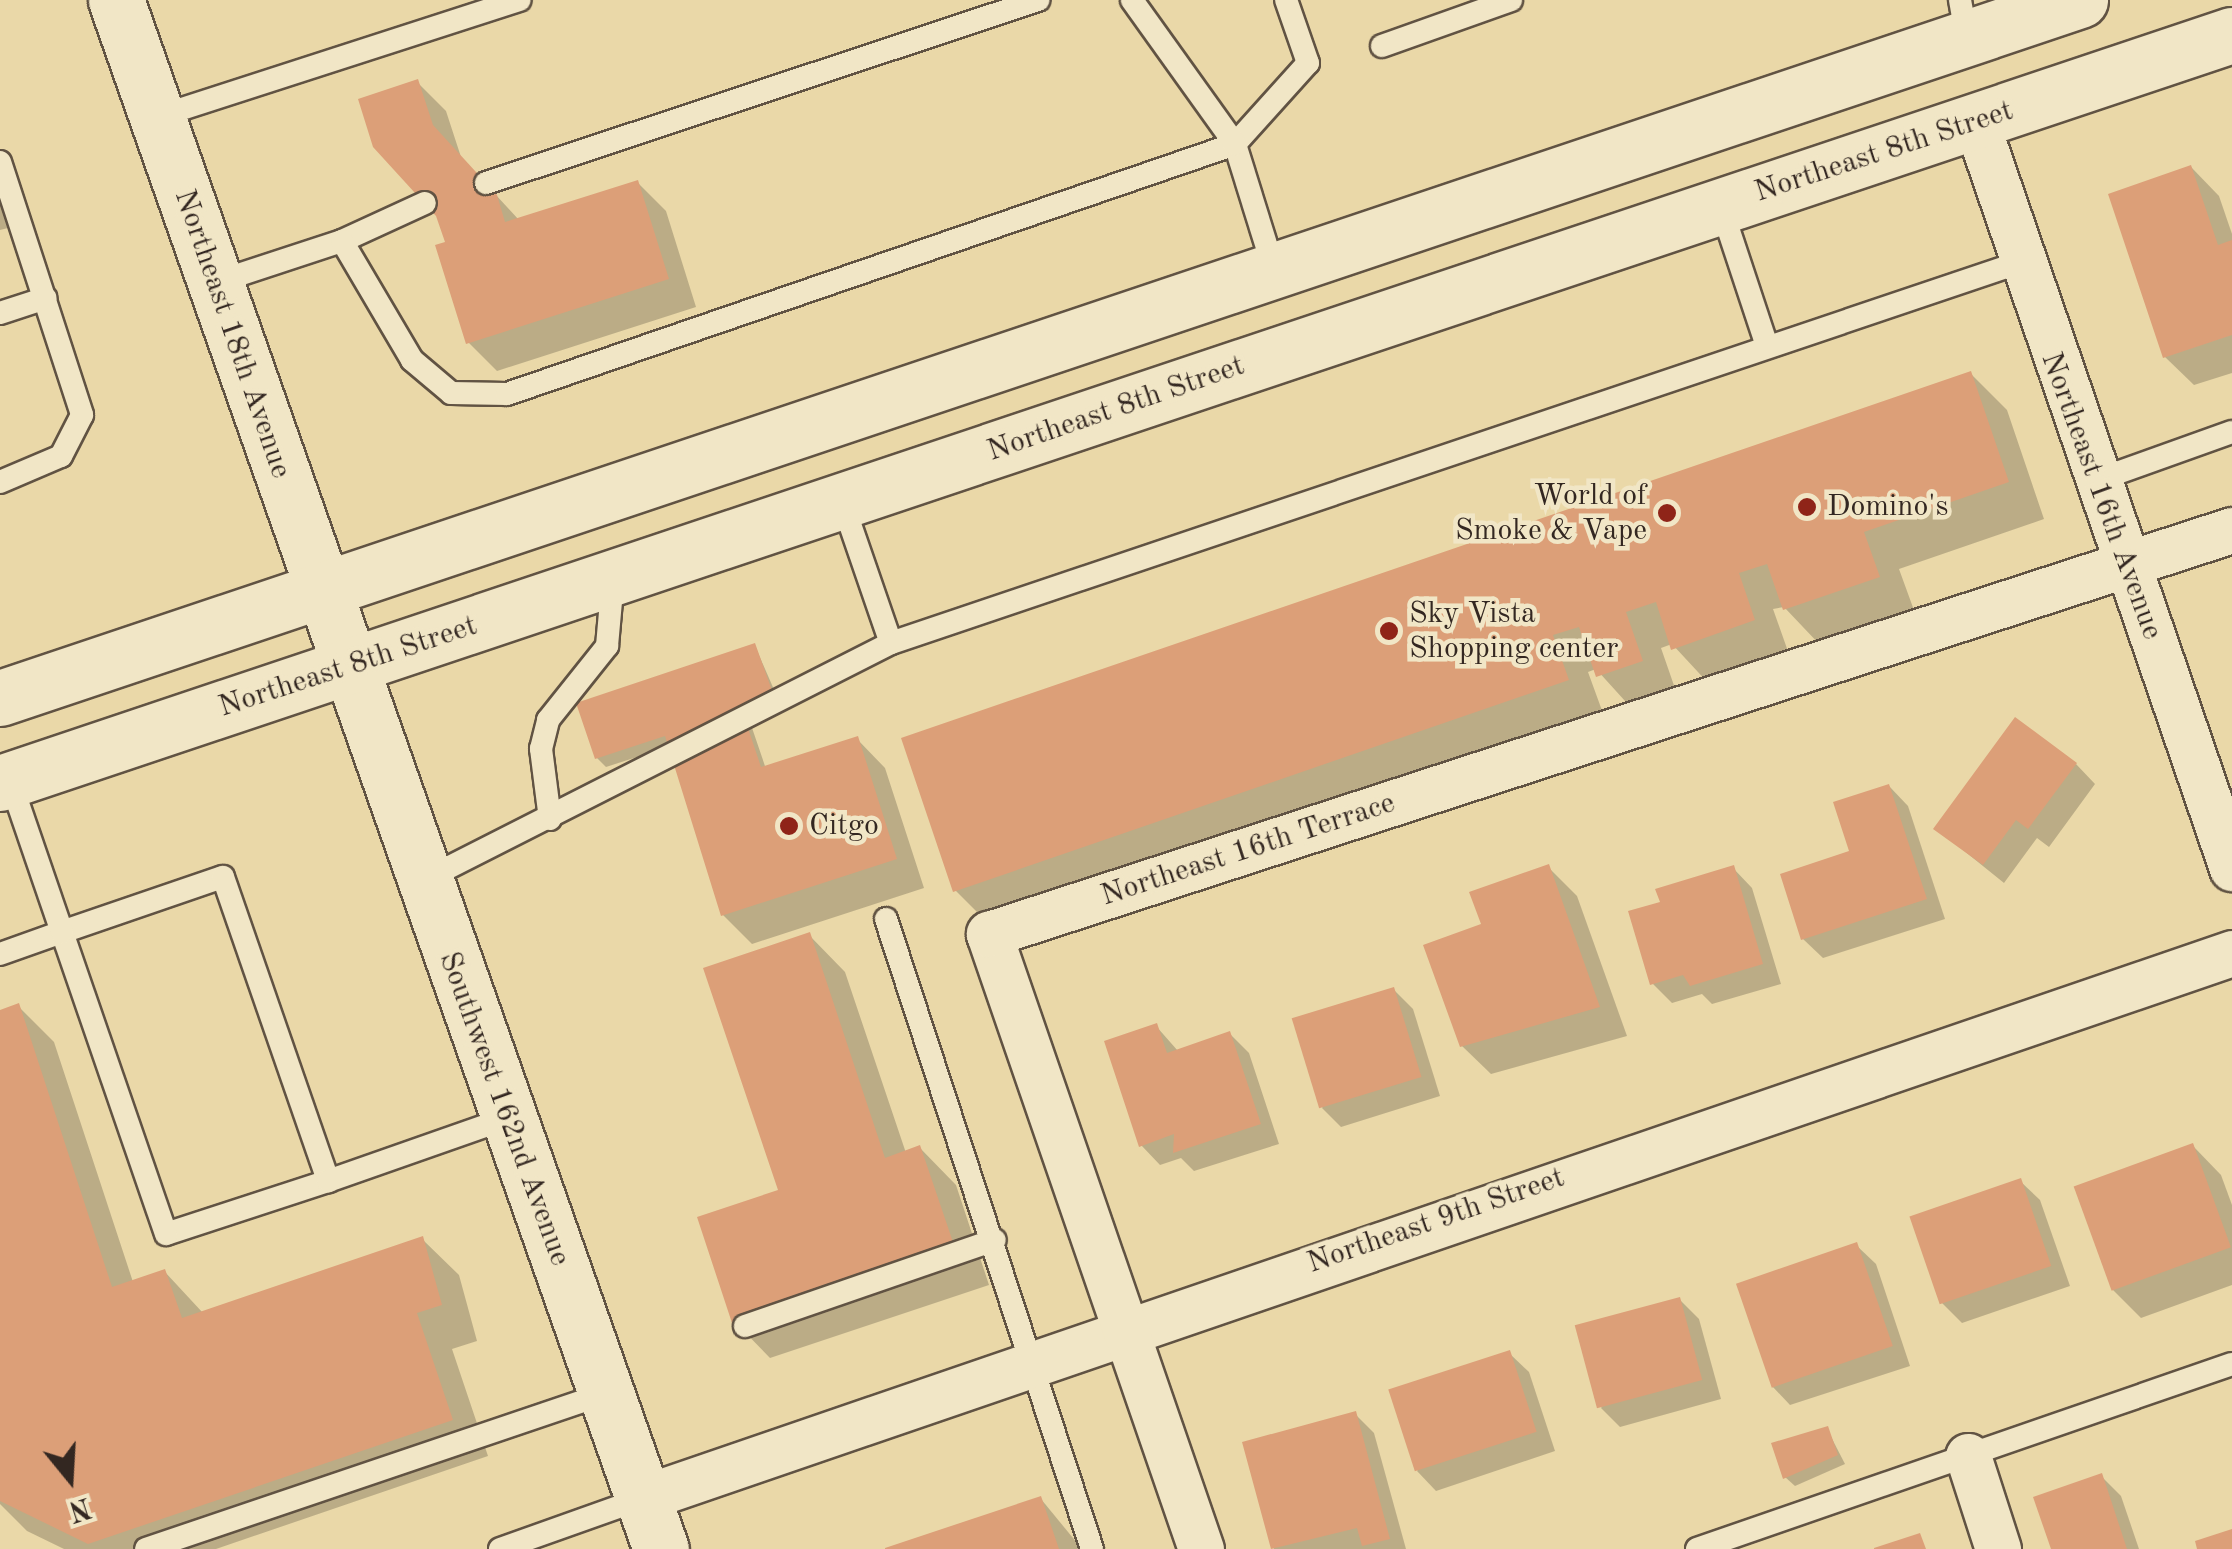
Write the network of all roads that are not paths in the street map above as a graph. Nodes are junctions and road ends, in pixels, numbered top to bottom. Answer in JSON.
{"nodes":[{"id":1,"x":116,"y":0,"type":"edge"},
{"id":2,"x":520,"y":0,"type":"edge"},
{"id":3,"x":1038,"y":0,"type":"edge"},
{"id":4,"x":1132,"y":0,"type":"edge"},
{"id":5,"x":1286,"y":0,"type":"edge"},
{"id":6,"x":1510,"y":0,"type":"edge"},
{"id":7,"x":2080,"y":0,"type":"edge"},
{"id":8,"x":1964,"y":19,"type":"edge"},
{"id":9,"x":2232,"y":36,"type":"edge"},
{"id":10,"x":1382,"y":46,"type":"dead end"},
{"id":11,"x":157,"y":117,"type":"junction"},
{"id":12,"x":1976,"y":122,"type":"junction"},
{"id":13,"x":1236,"y":144,"type":"junction"},
{"id":14,"x":0,"y":162,"type":"edge"},
{"id":15,"x":486,"y":183,"type":"dead end"},
{"id":16,"x":425,"y":203,"type":"dead end"},
{"id":17,"x":1720,"y":206,"type":"junction"},
{"id":18,"x":342,"y":242,"type":"junction"},
{"id":19,"x":2018,"y":263,"type":"junction"},
{"id":20,"x":1274,"y":270,"type":"junction"},
{"id":21,"x":214,"y":283,"type":"junction"},
{"id":22,"x":46,"y":298,"type":"junction"},
{"id":23,"x":0,"y":313,"type":"edge"},
{"id":24,"x":1767,"y":346,"type":"junction"},
{"id":25,"x":2232,"y":432,"type":"edge"},
{"id":26,"x":2095,"y":481,"type":"junction"},
{"id":27,"x":0,"y":482,"type":"edge"},
{"id":28,"x":842,"y":502,"type":"junction"},
{"id":29,"x":2232,"y":530,"type":"edge"},
{"id":30,"x":2126,"y":565,"type":"junction"},
{"id":31,"x":613,"y":579,"type":"junction"},
{"id":32,"x":320,"y":590,"type":"junction"},
{"id":33,"x":891,"y":643,"type":"junction"},
{"id":34,"x":347,"y":668,"type":"junction"},
{"id":35,"x":0,"y":698,"type":"edge"},
{"id":36,"x":5,"y":781,"type":"edge"},
{"id":37,"x":550,"y":819,"type":"junction"},
{"id":38,"x":2232,"y":868,"type":"edge"},
{"id":39,"x":423,"y":881,"type":"junction"},
{"id":40,"x":886,"y":918,"type":"dead end"},
{"id":41,"x":62,"y":932,"type":"junction"},
{"id":42,"x":2232,"y":953,"type":"edge"},
{"id":43,"x":0,"y":954,"type":"edge"},
{"id":44,"x":506,"y":1119,"type":"junction"},
{"id":45,"x":328,"y":1181,"type":"junction"},
{"id":46,"x":994,"y":1240,"type":"junction"},
{"id":47,"x":744,"y":1326,"type":"dead end"},
{"id":48,"x":1128,"y":1326,"type":"junction"},
{"id":49,"x":1024,"y":1360,"type":"junction"},
{"id":50,"x":2232,"y":1364,"type":"edge"},
{"id":51,"x":606,"y":1393,"type":"junction"},
{"id":52,"x":1968,"y":1456,"type":"junction"},
{"id":53,"x":644,"y":1498,"type":"junction"},
{"id":54,"x":146,"y":1549,"type":"edge"},
{"id":55,"x":500,"y":1549,"type":"edge"},
{"id":56,"x":661,"y":1549,"type":"edge"},
{"id":57,"x":1092,"y":1549,"type":"edge"},
{"id":58,"x":1201,"y":1549,"type":"edge"},
{"id":59,"x":1697,"y":1549,"type":"edge"},
{"id":60,"x":1998,"y":1549,"type":"edge"}],
"edges":[{"from":1,"to":11,"type":"main road","name":"Northeast 18th Avenue"},
{"from":2,"to":11,"type":"lane"},
{"from":3,"to":15,"type":"lane"},
{"from":4,"to":13,"type":"lane"},
{"from":5,"to":13,"type":"lane"},
{"from":6,"to":10,"type":"lane"},
{"from":7,"to":8,"type":"main road"},
{"from":8,"to":12,"type":"main road"},
{"from":8,"to":20,"type":"main road"},
{"from":9,"to":12,"type":"main road","name":"Northeast 8th Street"},
{"from":11,"to":21,"type":"main road","name":"Northeast 18th Avenue"},
{"from":12,"to":17,"type":"main road","name":"Northeast 8th Street"},
{"from":12,"to":19,"type":"street","name":"Northeast 16th Avenue"},
{"from":13,"to":18,"type":"lane"},
{"from":13,"to":20,"type":"lane"},
{"from":14,"to":22,"type":"lane"},
{"from":16,"to":18,"type":"lane"},
{"from":17,"to":24,"type":"lane"},
{"from":17,"to":28,"type":"main road","name":"Northeast 8th Street"},
{"from":18,"to":21,"type":"lane"},
{"from":19,"to":24,"type":"lane"},
{"from":19,"to":26,"type":"street","name":"Northeast 16th Avenue"},
{"from":20,"to":32,"type":"main road"},
{"from":21,"to":32,"type":"main road","name":"Northeast 18th Avenue"},
{"from":22,"to":23,"type":"lane"},
{"from":22,"to":27,"type":"lane"},
{"from":24,"to":33,"type":"lane"},
{"from":25,"to":26,"type":"lane"},
{"from":26,"to":30,"type":"street","name":"Northeast 16th Avenue"},
{"from":28,"to":31,"type":"main road","name":"Northeast 8th Street"},
{"from":28,"to":33,"type":"lane"},
{"from":29,"to":30,"type":"street"},
{"from":30,"to":38,"type":"street","name":"Northeast 16th Avenue"},
{"from":30,"to":48,"type":"street","name":"Northeast 16th Terrace"},
{"from":31,"to":34,"type":"main road","name":"Northeast 8th Street"},
{"from":31,"to":37,"type":"lane"},
{"from":32,"to":34,"type":"main road","name":"Northeast 18th Avenue"},
{"from":32,"to":35,"type":"main road"},
{"from":33,"to":37,"type":"lane"},
{"from":34,"to":36,"type":"main road","name":"Northeast 8th Street"},
{"from":34,"to":39,"type":"main road","name":"Southwest 162nd Avenue"},
{"from":36,"to":41,"type":"lane"},
{"from":37,"to":39,"type":"lane"},
{"from":39,"to":44,"type":"main road","name":"Southwest 162nd Avenue"},
{"from":40,"to":46,"type":"lane"},
{"from":41,"to":43,"type":"lane"},
{"from":41,"to":45,"type":"lane"},
{"from":41,"to":45,"type":"lane"},
{"from":42,"to":48,"type":"street","name":"Northeast 9th Street"},
{"from":44,"to":45,"type":"lane"},
{"from":44,"to":51,"type":"main road","name":"Southwest 162nd Avenue"},
{"from":46,"to":47,"type":"lane"},
{"from":46,"to":49,"type":"lane"},
{"from":48,"to":49,"type":"street","name":"Northeast 9th Street"},
{"from":48,"to":58,"type":"street","name":"Northeast 16th Terrace"},
{"from":49,"to":53,"type":"street","name":"Northeast 9th Street"},
{"from":49,"to":57,"type":"lane"},
{"from":50,"to":52,"type":"lane"},
{"from":51,"to":53,"type":"main road","name":"Southwest 162nd Avenue"},
{"from":51,"to":54,"type":"lane"},
{"from":52,"to":59,"type":"lane"},
{"from":52,"to":60,"type":"street"},
{"from":53,"to":55,"type":"lane"},
{"from":53,"to":56,"type":"main road","name":"Southwest 162nd Avenue"}]}
